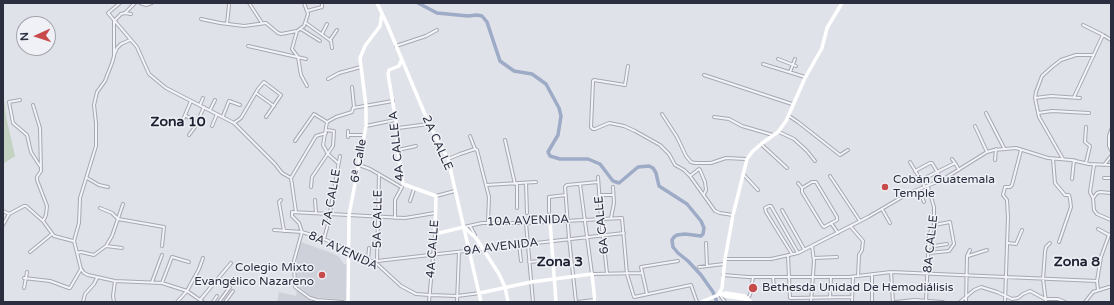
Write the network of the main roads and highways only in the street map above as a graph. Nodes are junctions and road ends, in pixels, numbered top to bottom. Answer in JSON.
{"nodes":[{"id":1,"x":377,"y":3,"type":"edge"},
{"id":2,"x":842,"y":3,"type":"edge"},
{"id":3,"x":382,"y":12,"type":"junction"},
{"id":4,"x":387,"y":24,"type":"junction"},
{"id":5,"x":380,"y":26,"type":"junction"},
{"id":6,"x":402,"y":60,"type":"junction"},
{"id":7,"x":436,"y":196,"type":"joint"},
{"id":8,"x":550,"y":221,"type":"road end"},
{"id":9,"x":464,"y":227,"type":"junction"},
{"id":10,"x":435,"y":234,"type":"joint"},
{"id":11,"x":554,"y":280,"type":"junction"},
{"id":12,"x":505,"y":287,"type":"junction"},
{"id":13,"x":480,"y":293,"type":"junction"},
{"id":14,"x":719,"y":294,"type":"junction"},
{"id":15,"x":725,"y":296,"type":"junction"},
{"id":16,"x":749,"y":300,"type":"edge"},
{"id":17,"x":595,"y":301,"type":"edge"},
{"id":18,"x":348,"y":302,"type":"edge"},
{"id":19,"x":482,"y":302,"type":"edge"},
{"id":20,"x":508,"y":302,"type":"edge"},
{"id":21,"x":556,"y":302,"type":"edge"},
{"id":22,"x":701,"y":302,"type":"edge"},
{"id":23,"x":726,"y":302,"type":"edge"}],
"edges":[{"from":1,"to":3,"type":"main road","name":"2A CALLE"},
{"from":2,"to":14,"type":"main road"},
{"from":3,"to":4,"type":"main road","name":"2A CALLE"},
{"from":3,"to":5,"type":"main road","name":"6ª Calle"},
{"from":4,"to":5,"type":"main road"},
{"from":4,"to":6,"type":"main road","name":"2A CALLE"},
{"from":5,"to":18,"type":"main road","name":"6ª Calle"},
{"from":6,"to":7,"type":"main road","name":"4A CALLE A"},
{"from":6,"to":9,"type":"main road","name":"2A CALLE"},
{"from":7,"to":10,"type":"main road","name":"4A CALLE"},
{"from":8,"to":11,"type":"main road"},
{"from":9,"to":10,"type":"main road","name":"10A AVENIDA"},
{"from":9,"to":12,"type":"main road"},
{"from":9,"to":13,"type":"main road","name":"2A CALLE"},
{"from":11,"to":12,"type":"main road","name":"8A AVENIDA"},
{"from":11,"to":17,"type":"main road","name":"8A AVENIDA"},
{"from":11,"to":21,"type":"main road"},
{"from":12,"to":13,"type":"main road","name":"8A AVENIDA"},
{"from":12,"to":20,"type":"main road"},
{"from":13,"to":19,"type":"main road","name":"2A CALLE"},
{"from":14,"to":15,"type":"main road"},
{"from":14,"to":16,"type":"main road"},
{"from":14,"to":22,"type":"main road"},
{"from":15,"to":16,"type":"main road"},
{"from":15,"to":23,"type":"main road"}]}
